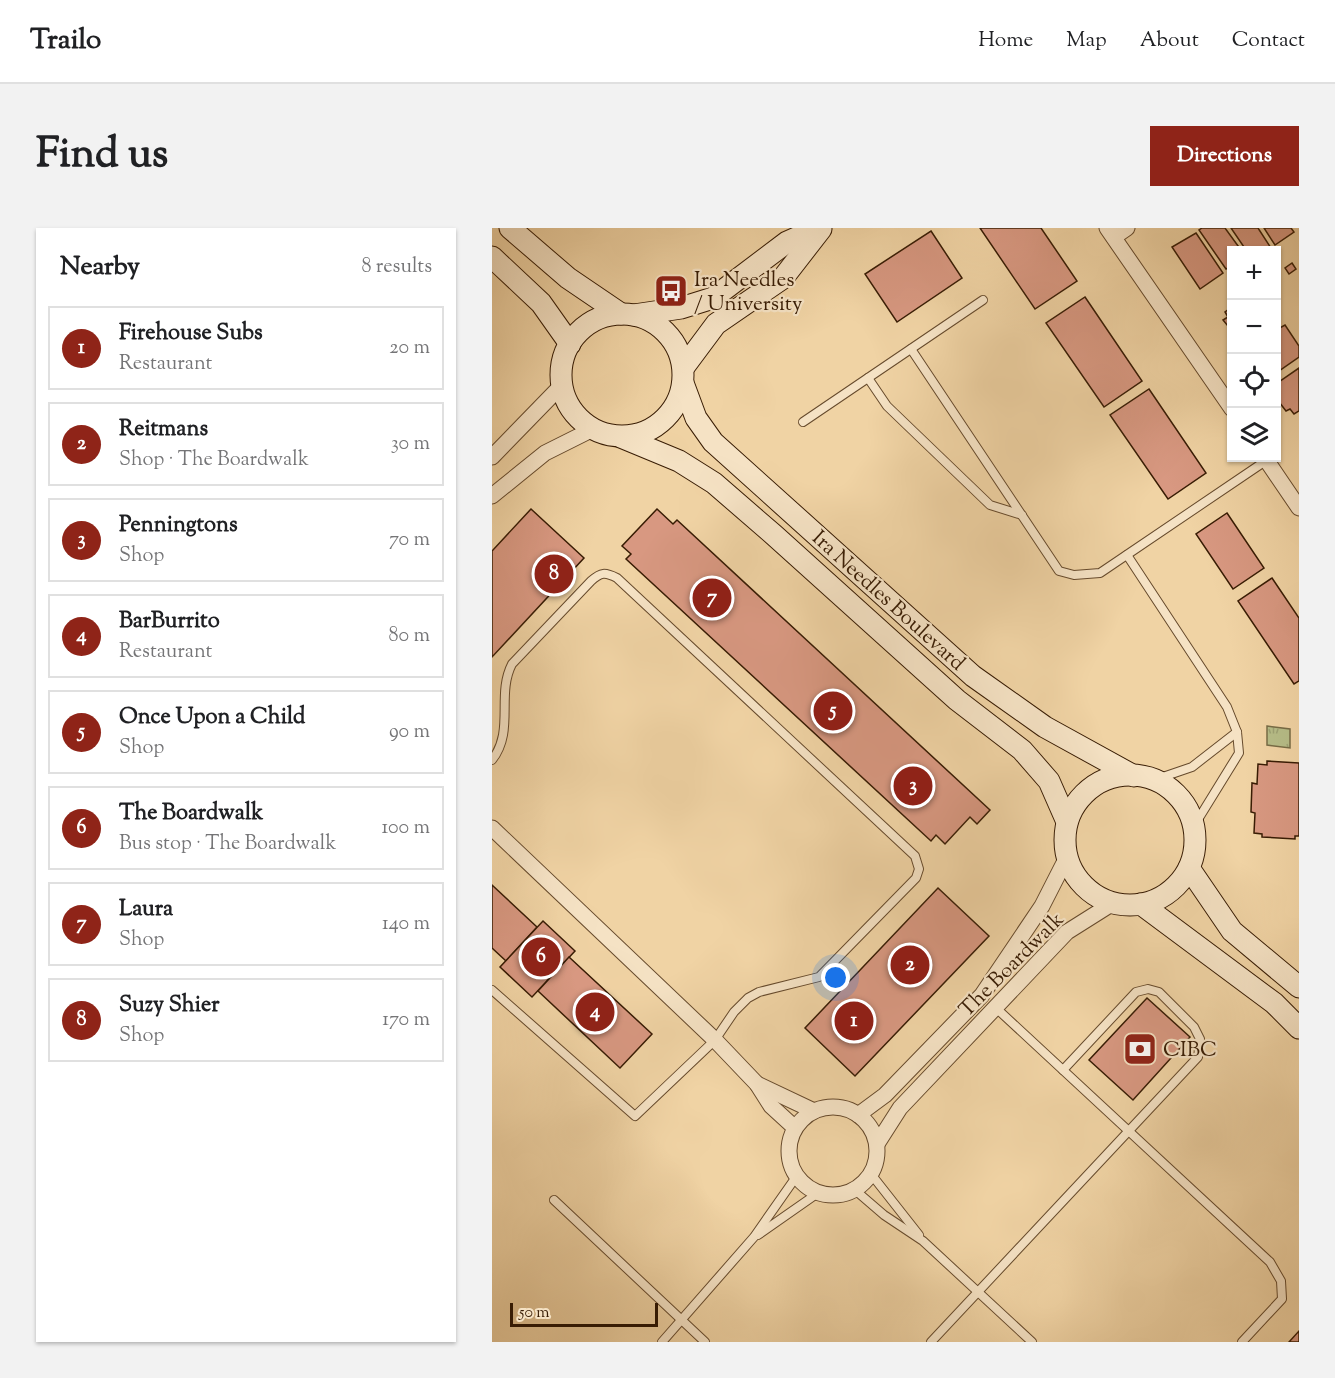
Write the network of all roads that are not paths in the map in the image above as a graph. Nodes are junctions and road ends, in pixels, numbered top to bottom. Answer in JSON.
{"nodes":[{"id":1,"x":510,"y":228,"type":"edge"},
{"id":2,"x":820,"y":228,"type":"edge"},
{"id":3,"x":1127,"y":228,"type":"edge"},
{"id":4,"x":1110,"y":233,"type":"edge"},
{"id":5,"x":492,"y":257,"type":"edge"},
{"id":6,"x":982,"y":300,"type":"dead end"},
{"id":7,"x":628,"y":315,"type":"junction"},
{"id":8,"x":570,"y":344,"type":"junction"},
{"id":9,"x":911,"y":349,"type":"junction"},
{"id":10,"x":683,"y":375,"type":"junction"},
{"id":11,"x":868,"y":378,"type":"junction"},
{"id":12,"x":562,"y":386,"type":"junction"},
{"id":13,"x":1231,"y":408,"type":"edge"},
{"id":14,"x":803,"y":422,"type":"dead end"},
{"id":15,"x":593,"y":429,"type":"junction"},
{"id":16,"x":621,"y":437,"type":"junction"},
{"id":17,"x":492,"y":457,"type":"edge"},
{"id":18,"x":1262,"y":462,"type":"edge"},
{"id":19,"x":1268,"y":462,"type":"edge"},
{"id":20,"x":492,"y":496,"type":"edge"},
{"id":21,"x":1299,"y":508,"type":"edge"},
{"id":22,"x":1022,"y":514,"type":"junction"},
{"id":23,"x":1127,"y":555,"type":"junction"},
{"id":24,"x":1237,"y":732,"type":"junction"},
{"id":25,"x":492,"y":760,"type":"edge"},
{"id":26,"x":1144,"y":778,"type":"junction"},
{"id":27,"x":1067,"y":822,"type":"junction"},
{"id":28,"x":1194,"y":826,"type":"junction"},
{"id":29,"x":492,"y":828,"type":"edge"},
{"id":30,"x":1067,"y":857,"type":"junction"},
{"id":31,"x":1189,"y":868,"type":"junction"},
{"id":32,"x":1113,"y":903,"type":"junction"},
{"id":33,"x":1142,"y":904,"type":"junction"},
{"id":34,"x":1299,"y":987,"type":"edge"},
{"id":35,"x":492,"y":990,"type":"edge"},
{"id":36,"x":996,"y":1008,"type":"junction"},
{"id":37,"x":1299,"y":1028,"type":"edge"},
{"id":38,"x":715,"y":1040,"type":"junction"},
{"id":39,"x":1063,"y":1070,"type":"junction"},
{"id":40,"x":757,"y":1084,"type":"junction"},
{"id":41,"x":813,"y":1111,"type":"junction"},
{"id":42,"x":858,"y":1115,"type":"junction"},
{"id":43,"x":795,"y":1128,"type":"junction"},
{"id":44,"x":1128,"y":1130,"type":"junction"},
{"id":45,"x":877,"y":1144,"type":"junction"},
{"id":46,"x":871,"y":1174,"type":"junction"},
{"id":47,"x":796,"y":1177,"type":"junction"},
{"id":48,"x":855,"y":1190,"type":"junction"},
{"id":49,"x":818,"y":1193,"type":"junction"},
{"id":50,"x":554,"y":1200,"type":"dead end"},
{"id":51,"x":754,"y":1238,"type":"junction"},
{"id":52,"x":923,"y":1241,"type":"junction"},
{"id":53,"x":979,"y":1291,"type":"junction"},
{"id":54,"x":681,"y":1320,"type":"junction"},
{"id":55,"x":662,"y":1342,"type":"edge"},
{"id":56,"x":705,"y":1342,"type":"edge"},
{"id":57,"x":931,"y":1342,"type":"edge"},
{"id":58,"x":1032,"y":1342,"type":"edge"},
{"id":59,"x":1242,"y":1342,"type":"edge"}],
"edges":[{"from":1,"to":7,"type":"main road"},
{"from":2,"to":7,"type":"main road"},
{"from":2,"to":10,"type":"main road"},
{"from":3,"to":4,"type":"street"},
{"from":4,"to":13,"type":"street"},
{"from":5,"to":8,"type":"main road"},
{"from":6,"to":9,"type":"lane"},
{"from":7,"to":8,"type":"main road"},
{"from":7,"to":10,"type":"main road"},
{"from":8,"to":12,"type":"main road"},
{"from":9,"to":11,"type":"lane"},
{"from":9,"to":22,"type":"lane"},
{"from":10,"to":16,"type":"main road"},
{"from":10,"to":26,"type":"main road","name":"Ira Needles Boulevard"},
{"from":11,"to":14,"type":"lane"},
{"from":11,"to":22,"type":"lane"},
{"from":12,"to":15,"type":"main road"},
{"from":12,"to":17,"type":"street"},
{"from":15,"to":16,"type":"main road"},
{"from":15,"to":20,"type":"street"},
{"from":16,"to":27,"type":"main road","name":"Ira Needles Boulevard"},
{"from":18,"to":23,"type":"lane"},
{"from":19,"to":21,"type":"street"},
{"from":22,"to":23,"type":"lane"},
{"from":23,"to":24,"type":"lane"},
{"from":24,"to":26,"type":"lane"},
{"from":24,"to":28,"type":"lane"},
{"from":25,"to":38,"type":"lane"},
{"from":26,"to":27,"type":"main road"},
{"from":26,"to":28,"type":"main road"},
{"from":27,"to":30,"type":"main road"},
{"from":28,"to":31,"type":"main road"},
{"from":29,"to":38,"type":"street"},
{"from":30,"to":32,"type":"main road"},
{"from":30,"to":42,"type":"street","name":"The Boardwalk"},
{"from":31,"to":33,"type":"main road"},
{"from":31,"to":34,"type":"main road"},
{"from":32,"to":33,"type":"main road"},
{"from":32,"to":36,"type":"street","name":"The Boardwalk"},
{"from":33,"to":37,"type":"main road"},
{"from":35,"to":38,"type":"lane"},
{"from":36,"to":39,"type":"lane"},
{"from":36,"to":45,"type":"street","name":"The Boardwalk"},
{"from":38,"to":40,"type":"street"},
{"from":39,"to":44,"type":"lane"},
{"from":39,"to":44,"type":"lane"},
{"from":40,"to":41,"type":"street"},
{"from":40,"to":43,"type":"street"},
{"from":41,"to":42,"type":"street"},
{"from":41,"to":43,"type":"street"},
{"from":42,"to":45,"type":"street"},
{"from":43,"to":47,"type":"street"},
{"from":44,"to":53,"type":"lane"},
{"from":44,"to":59,"type":"lane"},
{"from":45,"to":46,"type":"street"},
{"from":46,"to":48,"type":"street"},
{"from":46,"to":52,"type":"lane"},
{"from":47,"to":49,"type":"street"},
{"from":47,"to":51,"type":"lane"},
{"from":48,"to":49,"type":"street"},
{"from":48,"to":52,"type":"lane"},
{"from":49,"to":51,"type":"lane"},
{"from":50,"to":54,"type":"lane"},
{"from":51,"to":54,"type":"lane"},
{"from":52,"to":53,"type":"lane"},
{"from":53,"to":57,"type":"lane"},
{"from":53,"to":58,"type":"lane"},
{"from":54,"to":55,"type":"lane"},
{"from":54,"to":56,"type":"lane"}]}
